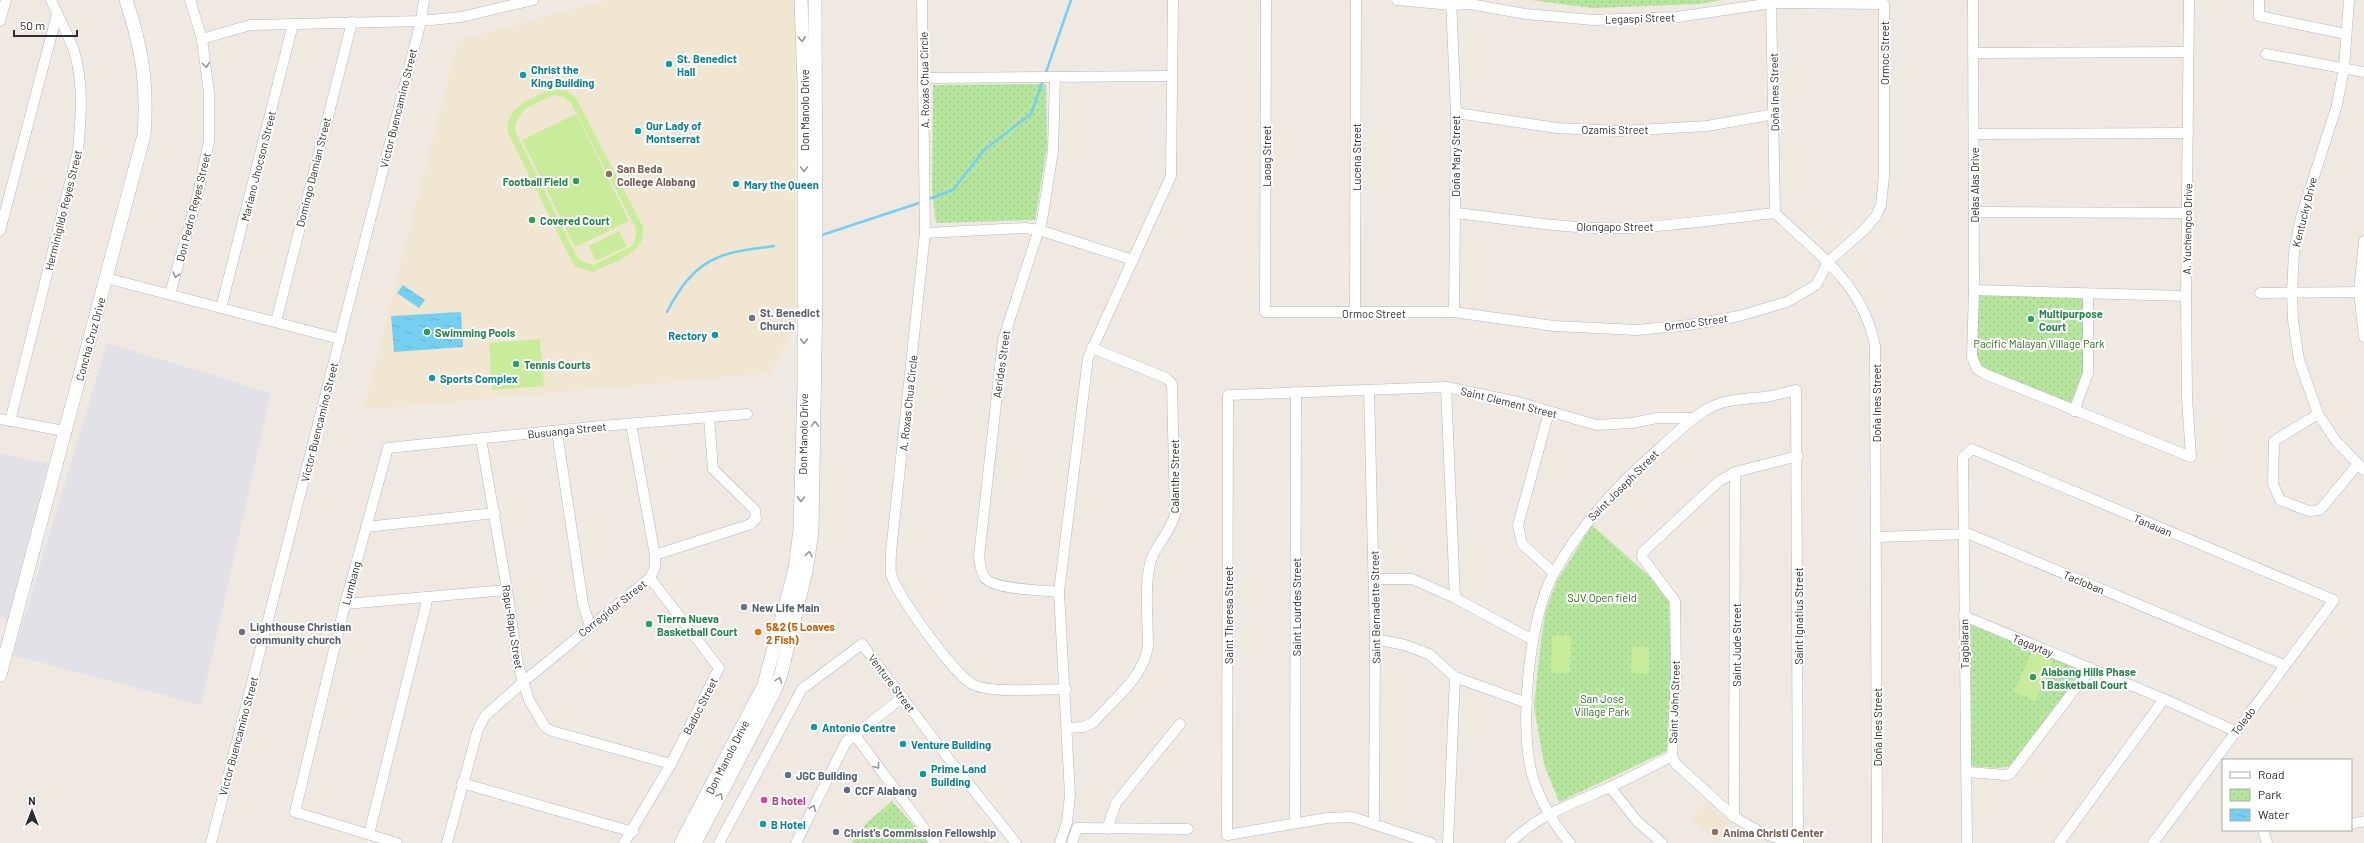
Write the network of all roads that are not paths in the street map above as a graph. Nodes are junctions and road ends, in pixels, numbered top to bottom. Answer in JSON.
{"nodes":[{"id":1,"x":6,"y":0,"type":"edge"},
{"id":2,"x":51,"y":0,"type":"edge"},
{"id":3,"x":126,"y":0,"type":"edge"},
{"id":4,"x":190,"y":0,"type":"edge"},
{"id":5,"x":424,"y":0,"type":"edge"},
{"id":6,"x":533,"y":0,"type":"edge"},
{"id":7,"x":922,"y":0,"type":"edge"},
{"id":8,"x":1173,"y":0,"type":"edge"},
{"id":9,"x":1266,"y":0,"type":"edge"},
{"id":10,"x":1356,"y":0,"type":"edge"},
{"id":11,"x":1397,"y":0,"type":"edge"},
{"id":12,"x":1973,"y":0,"type":"edge"},
{"id":13,"x":2189,"y":0,"type":"edge"},
{"id":14,"x":2259,"y":0,"type":"edge"},
{"id":15,"x":2349,"y":0,"type":"edge"},
{"id":16,"x":1451,"y":2,"type":"edge"},
{"id":17,"x":1771,"y":2,"type":"edge"},
{"id":18,"x":1884,"y":4,"type":"joint"},
{"id":19,"x":801,"y":6,"type":"edge"},
{"id":20,"x":815,"y":6,"type":"edge"},
{"id":21,"x":57,"y":14,"type":"junction"},
{"id":22,"x":0,"y":21,"type":"edge"},
{"id":23,"x":421,"y":21,"type":"junction"},
{"id":24,"x":352,"y":22,"type":"junction"},
{"id":25,"x":293,"y":24,"type":"junction"},
{"id":26,"x":2346,"y":34,"type":"junction"},
{"id":27,"x":202,"y":38,"type":"junction"},
{"id":28,"x":2188,"y":52,"type":"junction"},
{"id":29,"x":1973,"y":53,"type":"junction"},
{"id":30,"x":2266,"y":54,"type":"dead end"},
{"id":31,"x":2344,"y":68,"type":"junction"},
{"id":32,"x":2364,"y":72,"type":"edge"},
{"id":33,"x":1171,"y":76,"type":"junction"},
{"id":34,"x":925,"y":78,"type":"junction"},
{"id":35,"x":1048,"y":78,"type":"junction"},
{"id":36,"x":1456,"y":113,"type":"junction"},
{"id":37,"x":1775,"y":114,"type":"junction"},
{"id":38,"x":2188,"y":133,"type":"junction"},
{"id":39,"x":1974,"y":134,"type":"junction"},
{"id":40,"x":810,"y":142,"type":"junction"},
{"id":41,"x":1974,"y":212,"type":"junction"},
{"id":42,"x":1455,"y":213,"type":"junction"},
{"id":43,"x":1775,"y":213,"type":"junction"},
{"id":44,"x":2188,"y":213,"type":"junction"},
{"id":45,"x":0,"y":230,"type":"edge"},
{"id":46,"x":1039,"y":230,"type":"junction"},
{"id":47,"x":925,"y":233,"type":"junction"},
{"id":48,"x":2364,"y":241,"type":"edge"},
{"id":49,"x":1133,"y":260,"type":"junction"},
{"id":50,"x":1828,"y":262,"type":"junction"},
{"id":51,"x":106,"y":278,"type":"junction"},
{"id":52,"x":1974,"y":290,"type":"junction"},
{"id":53,"x":2362,"y":292,"type":"edge"},
{"id":54,"x":2260,"y":293,"type":"dead end"},
{"id":55,"x":2292,"y":293,"type":"junction"},
{"id":56,"x":170,"y":294,"type":"junction"},
{"id":57,"x":2088,"y":294,"type":"junction"},
{"id":58,"x":2186,"y":296,"type":"junction"},
{"id":59,"x":222,"y":308,"type":"junction"},
{"id":60,"x":1265,"y":312,"type":"joint"},
{"id":61,"x":1454,"y":312,"type":"junction"},
{"id":62,"x":1355,"y":313,"type":"junction"},
{"id":63,"x":276,"y":322,"type":"junction"},
{"id":64,"x":2364,"y":337,"type":"edge"},
{"id":65,"x":340,"y":339,"type":"junction"},
{"id":66,"x":1092,"y":348,"type":"junction"},
{"id":67,"x":1446,"y":388,"type":"junction"},
{"id":68,"x":1369,"y":390,"type":"junction"},
{"id":69,"x":1796,"y":390,"type":"joint"},
{"id":70,"x":1296,"y":392,"type":"junction"},
{"id":71,"x":1228,"y":395,"type":"joint"},
{"id":72,"x":2074,"y":411,"type":"junction"},
{"id":73,"x":1549,"y":412,"type":"junction"},
{"id":74,"x":747,"y":414,"type":"dead end"},
{"id":75,"x":2318,"y":414,"type":"junction"},
{"id":76,"x":709,"y":418,"type":"junction"},
{"id":77,"x":1693,"y":418,"type":"junction"},
{"id":78,"x":5,"y":420,"type":"edge"},
{"id":79,"x":631,"y":424,"type":"junction"},
{"id":80,"x":64,"y":431,"type":"junction"},
{"id":81,"x":556,"y":432,"type":"junction"},
{"id":82,"x":481,"y":439,"type":"junction"},
{"id":83,"x":388,"y":448,"type":"joint"},
{"id":84,"x":1972,"y":449,"type":"joint"},
{"id":85,"x":1798,"y":456,"type":"junction"},
{"id":86,"x":2361,"y":467,"type":"edge"},
{"id":87,"x":1735,"y":472,"type":"junction"},
{"id":88,"x":495,"y":513,"type":"junction"},
{"id":89,"x":366,"y":527,"type":"junction"},
{"id":90,"x":1963,"y":534,"type":"junction"},
{"id":91,"x":1877,"y":537,"type":"junction"},
{"id":92,"x":655,"y":555,"type":"junction"},
{"id":93,"x":1554,"y":573,"type":"junction"},
{"id":94,"x":650,"y":578,"type":"junction"},
{"id":95,"x":1374,"y":579,"type":"junction"},
{"id":96,"x":507,"y":590,"type":"junction"},
{"id":97,"x":1059,"y":592,"type":"junction"},
{"id":98,"x":428,"y":597,"type":"junction"},
{"id":99,"x":1455,"y":598,"type":"junction"},
{"id":100,"x":2334,"y":600,"type":"joint"},
{"id":101,"x":345,"y":604,"type":"junction"},
{"id":102,"x":1964,"y":616,"type":"junction"},
{"id":103,"x":590,"y":626,"type":"junction"},
{"id":104,"x":1375,"y":639,"type":"junction"},
{"id":105,"x":1533,"y":640,"type":"junction"},
{"id":106,"x":2284,"y":665,"type":"junction"},
{"id":107,"x":2091,"y":668,"type":"junction"},
{"id":108,"x":0,"y":675,"type":"edge"},
{"id":109,"x":1455,"y":677,"type":"junction"},
{"id":110,"x":523,"y":682,"type":"junction"},
{"id":111,"x":1066,"y":689,"type":"junction"},
{"id":112,"x":903,"y":697,"type":"junction"},
{"id":113,"x":2164,"y":699,"type":"junction"},
{"id":114,"x":1527,"y":702,"type":"junction"},
{"id":115,"x":1180,"y":724,"type":"dead end"},
{"id":116,"x":1067,"y":728,"type":"junction"},
{"id":117,"x":2235,"y":731,"type":"junction"},
{"id":118,"x":854,"y":734,"type":"junction"},
{"id":119,"x":1672,"y":756,"type":"junction"},
{"id":120,"x":671,"y":764,"type":"junction"},
{"id":121,"x":1967,"y":772,"type":"junction"},
{"id":122,"x":462,"y":783,"type":"junction"},
{"id":123,"x":1610,"y":787,"type":"junction"},
{"id":124,"x":1549,"y":813,"type":"junction"},
{"id":125,"x":1734,"y":817,"type":"junction"},
{"id":126,"x":701,"y":819,"type":"junction"},
{"id":127,"x":2364,"y":820,"type":"edge"},
{"id":128,"x":1295,"y":823,"type":"junction"},
{"id":129,"x":1374,"y":824,"type":"junction"},
{"id":130,"x":2352,"y":824,"type":"edge"},
{"id":131,"x":1107,"y":829,"type":"junction"},
{"id":132,"x":1188,"y":830,"type":"dead end"},
{"id":133,"x":2263,"y":831,"type":"edge"},
{"id":134,"x":633,"y":832,"type":"junction"},
{"id":135,"x":370,"y":834,"type":"junction"},
{"id":136,"x":210,"y":843,"type":"edge"},
{"id":137,"x":397,"y":843,"type":"edge"},
{"id":138,"x":447,"y":843,"type":"edge"},
{"id":139,"x":624,"y":843,"type":"edge"},
{"id":140,"x":681,"y":843,"type":"edge"},
{"id":141,"x":695,"y":843,"type":"edge"},
{"id":142,"x":719,"y":843,"type":"edge"},
{"id":143,"x":796,"y":843,"type":"edge"},
{"id":144,"x":935,"y":843,"type":"edge"},
{"id":145,"x":1016,"y":843,"type":"edge"},
{"id":146,"x":1060,"y":843,"type":"edge"},
{"id":147,"x":1072,"y":843,"type":"edge"},
{"id":148,"x":1431,"y":843,"type":"edge"},
{"id":149,"x":1448,"y":843,"type":"edge"},
{"id":150,"x":1510,"y":843,"type":"edge"},
{"id":151,"x":1570,"y":843,"type":"edge"},
{"id":152,"x":1662,"y":843,"type":"edge"},
{"id":153,"x":1791,"y":843,"type":"edge"},
{"id":154,"x":1798,"y":843,"type":"edge"},
{"id":155,"x":1877,"y":843,"type":"edge"},
{"id":156,"x":1967,"y":843,"type":"edge"},
{"id":157,"x":2059,"y":843,"type":"edge"},
{"id":158,"x":2153,"y":843,"type":"edge"},
{"id":159,"x":2267,"y":843,"type":"edge"}],
"edges":[{"from":1,"to":22,"type":"street"},
{"from":2,"to":21,"type":"street","name":"Herminigildo Reyes Street"},
{"from":3,"to":51,"type":"street","name":"Concha Cruz Drive"},
{"from":4,"to":27,"type":"street","name":"Don Pedro Reyes Street"},
{"from":5,"to":23,"type":"street","name":"Victor Buencamino Street"},
{"from":6,"to":23,"type":"street"},
{"from":7,"to":34,"type":"street","name":"A. Roxas Chua Circle"},
{"from":8,"to":33,"type":"street"},
{"from":9,"to":60,"type":"street","name":"Laoag Street"},
{"from":10,"to":62,"type":"street","name":"Lucena Street"},
{"from":11,"to":16,"type":"street","name":"Legaspi Street"},
{"from":12,"to":29,"type":"street","name":"Delas Alas Drive"},
{"from":13,"to":28,"type":"street","name":"A. Yuchengco Drive"},
{"from":14,"to":26,"type":"street"},
{"from":15,"to":26,"type":"street","name":"Kentucky Drive"},
{"from":16,"to":17,"type":"street","name":"Legaspi Street"},
{"from":16,"to":36,"type":"street","name":"Doña Mary Street"},
{"from":17,"to":18,"type":"street","name":"Legaspi Street"},
{"from":17,"to":37,"type":"street","name":"Doña Ines Street"},
{"from":18,"to":50,"type":"street","name":"Ormoc Street"},
{"from":19,"to":20,"type":"street"},
{"from":19,"to":40,"type":"street","name":"Don Manolo Drive","one_way":true},
{"from":20,"to":40,"type":"street","name":"Don Manolo Drive"},
{"from":21,"to":45,"type":"street"},
{"from":21,"to":78,"type":"street","name":"Herminigildo Reyes Street"},
{"from":23,"to":24,"type":"street"},
{"from":23,"to":65,"type":"street","name":"Victor Buencamino Street"},
{"from":24,"to":25,"type":"street"},
{"from":24,"to":63,"type":"street","name":"Domingo Damian Street"},
{"from":25,"to":27,"type":"street"},
{"from":25,"to":59,"type":"street","name":"Mariano Jhocson Street"},
{"from":26,"to":31,"type":"street","name":"Kentucky Drive"},
{"from":27,"to":56,"type":"street","name":"Don Pedro Reyes Street","one_way":true},
{"from":28,"to":29,"type":"street"},
{"from":28,"to":38,"type":"street","name":"A. Yuchengco Drive"},
{"from":29,"to":39,"type":"street","name":"Delas Alas Drive"},
{"from":30,"to":31,"type":"street"},
{"from":31,"to":32,"type":"street"},
{"from":31,"to":55,"type":"street","name":"Kentucky Drive"},
{"from":33,"to":35,"type":"street"},
{"from":33,"to":49,"type":"street"},
{"from":34,"to":35,"type":"street"},
{"from":34,"to":47,"type":"street","name":"A. Roxas Chua Circle"},
{"from":35,"to":46,"type":"street","name":"Aerides Street"},
{"from":36,"to":37,"type":"street","name":"Ozamis Street"},
{"from":36,"to":42,"type":"street","name":"Doña Mary Street"},
{"from":37,"to":43,"type":"street","name":"Doña Ines Street"},
{"from":38,"to":39,"type":"street"},
{"from":38,"to":44,"type":"street","name":"A. Yuchengco Drive"},
{"from":39,"to":41,"type":"street","name":"Delas Alas Drive"},
{"from":40,"to":126,"type":"street","name":"Don Manolo Drive"},
{"from":41,"to":44,"type":"street"},
{"from":41,"to":52,"type":"street","name":"Delas Alas Drive"},
{"from":42,"to":43,"type":"street","name":"Olongapo Street"},
{"from":42,"to":61,"type":"street","name":"Doña Mary Street"},
{"from":43,"to":50,"type":"street","name":"Doña Ines Street"},
{"from":44,"to":58,"type":"street","name":"A. Yuchengco Drive"},
{"from":46,"to":47,"type":"street"},
{"from":46,"to":49,"type":"street"},
{"from":46,"to":97,"type":"street","name":"Aerides Street"},
{"from":47,"to":111,"type":"street","name":"A. Roxas Chua Circle"},
{"from":48,"to":53,"type":"street"},
{"from":49,"to":66,"type":"street"},
{"from":50,"to":61,"type":"street","name":"Ormoc Street"},
{"from":50,"to":91,"type":"street","name":"Doña Ines Street"},
{"from":51,"to":56,"type":"street"},
{"from":51,"to":80,"type":"street","name":"Concha Cruz Drive"},
{"from":52,"to":57,"type":"street"},
{"from":52,"to":72,"type":"street","name":"Delas Alas Drive"},
{"from":53,"to":55,"type":"street"},
{"from":53,"to":64,"type":"street"},
{"from":54,"to":55,"type":"street"},
{"from":55,"to":75,"type":"street","name":"Kentucky Drive"},
{"from":56,"to":59,"type":"street"},
{"from":57,"to":58,"type":"street"},
{"from":57,"to":72,"type":"street"},
{"from":58,"to":72,"type":"street","name":"A. Yuchengco Drive"},
{"from":59,"to":63,"type":"street"},
{"from":60,"to":62,"type":"street","name":"Ormoc Street"},
{"from":61,"to":62,"type":"street","name":"Ormoc Street"},
{"from":63,"to":65,"type":"street"},
{"from":65,"to":136,"type":"street","name":"Victor Buencamino Street"},
{"from":66,"to":97,"type":"street"},
{"from":66,"to":116,"type":"street","name":"Calanthe Street"},
{"from":67,"to":68,"type":"street","name":"Saint Clement Street"},
{"from":67,"to":73,"type":"street","name":"Saint Clement Street"},
{"from":67,"to":99,"type":"street"},
{"from":68,"to":70,"type":"street","name":"Saint Clement Street"},
{"from":68,"to":95,"type":"street","name":"Saint Bernadette Street"},
{"from":69,"to":77,"type":"street","name":"Saint Joseph Street"},
{"from":69,"to":85,"type":"street","name":"Saint Ignatius Street"},
{"from":70,"to":71,"type":"street","name":"Saint Clement Street"},
{"from":70,"to":128,"type":"street","name":"Saint Lourdes Street"},
{"from":71,"to":128,"type":"street","name":"Saint Theresa Street"},
{"from":73,"to":77,"type":"street","name":"Saint Clement Street"},
{"from":73,"to":93,"type":"street"},
{"from":74,"to":76,"type":"street","name":"Busuanga Street"},
{"from":75,"to":86,"type":"street","name":"Kentucky Drive"},
{"from":75,"to":86,"type":"street"},
{"from":76,"to":79,"type":"street","name":"Busuanga Street"},
{"from":76,"to":92,"type":"street"},
{"from":77,"to":93,"type":"street","name":"Saint Joseph Street"},
{"from":78,"to":80,"type":"street"},
{"from":79,"to":81,"type":"street","name":"Busuanga Street"},
{"from":79,"to":92,"type":"street"},
{"from":80,"to":108,"type":"street","name":"Concha Cruz Drive"},
{"from":81,"to":82,"type":"street","name":"Busuanga Street"},
{"from":81,"to":103,"type":"street"},
{"from":82,"to":83,"type":"street","name":"Busuanga Street"},
{"from":82,"to":88,"type":"street","name":"Rapu-Rapu Street"},
{"from":83,"to":89,"type":"street","name":"Lumbang"},
{"from":84,"to":90,"type":"street","name":"Tagbilaran"},
{"from":84,"to":100,"type":"street","name":"Tanauan"},
{"from":85,"to":87,"type":"street"},
{"from":85,"to":154,"type":"street","name":"Saint Ignatius Street"},
{"from":87,"to":119,"type":"street","name":"Saint John Street"},
{"from":87,"to":125,"type":"street","name":"Saint Jude Street"},
{"from":88,"to":89,"type":"street"},
{"from":88,"to":96,"type":"street","name":"Rapu-Rapu Street"},
{"from":89,"to":101,"type":"street","name":"Lumbang"},
{"from":90,"to":91,"type":"street","name":"Tacloban"},
{"from":90,"to":102,"type":"street","name":"Tagbilaran"},
{"from":90,"to":106,"type":"street","name":"Tacloban"},
{"from":91,"to":155,"type":"street","name":"Doña Ines Street"},
{"from":92,"to":94,"type":"street","name":"Corregidor Street"},
{"from":93,"to":105,"type":"street","name":"Saint Joseph Street"},
{"from":94,"to":103,"type":"street","name":"Corregidor Street"},
{"from":94,"to":120,"type":"street","name":"Badoc Street"},
{"from":95,"to":99,"type":"street"},
{"from":95,"to":104,"type":"street","name":"Saint Bernadette Street"},
{"from":96,"to":98,"type":"street"},
{"from":96,"to":110,"type":"street","name":"Rapu-Rapu Street"},
{"from":97,"to":111,"type":"street"},
{"from":98,"to":101,"type":"street"},
{"from":98,"to":135,"type":"street"},
{"from":99,"to":105,"type":"street"},
{"from":100,"to":106,"type":"street","name":"Toledo"},
{"from":101,"to":135,"type":"street","name":"Lumbang"},
{"from":102,"to":107,"type":"street","name":"Tagaytay"},
{"from":102,"to":121,"type":"street","name":"Tagbilaran"},
{"from":103,"to":110,"type":"street","name":"Corregidor Street"},
{"from":104,"to":109,"type":"street"},
{"from":104,"to":129,"type":"street","name":"Saint Bernadette Street"},
{"from":105,"to":114,"type":"street","name":"Saint Joseph Street"},
{"from":106,"to":117,"type":"street","name":"Toledo"},
{"from":107,"to":113,"type":"street","name":"Tagaytay"},
{"from":107,"to":121,"type":"street"},
{"from":109,"to":114,"type":"street"},
{"from":109,"to":149,"type":"street"},
{"from":110,"to":120,"type":"street","name":"Rapu-Rapu Street"},
{"from":110,"to":122,"type":"street","name":"Corregidor Street"},
{"from":111,"to":116,"type":"street"},
{"from":112,"to":118,"type":"street"},
{"from":112,"to":142,"type":"street","name":"Venture Street"},
{"from":112,"to":145,"type":"street","name":"Venture Street"},
{"from":113,"to":117,"type":"street","name":"Tagaytay"},
{"from":113,"to":157,"type":"street"},
{"from":114,"to":124,"type":"street","name":"Saint Joseph Street"},
{"from":115,"to":131,"type":"street"},
{"from":116,"to":146,"type":"street"},
{"from":117,"to":158,"type":"street","name":"Toledo"},
{"from":143,"to":118,"type":"street","one_way":true},
{"from":118,"to":144,"type":"street","one_way":true},
{"from":119,"to":123,"type":"street"},
{"from":119,"to":125,"type":"street","name":"Saint John Street"},
{"from":120,"to":134,"type":"street","name":"Badoc Street"},
{"from":121,"to":156,"type":"street","name":"Tagbilaran"},
{"from":122,"to":134,"type":"street"},
{"from":122,"to":138,"type":"street","name":"Corregidor Street"},
{"from":123,"to":124,"type":"street"},
{"from":123,"to":152,"type":"street"},
{"from":124,"to":150,"type":"street"},
{"from":124,"to":151,"type":"street","name":"Saint Joseph Street"},
{"from":125,"to":153,"type":"street","name":"Saint John Street"},
{"from":126,"to":140,"type":"street","name":"Don Manolo Drive"},
{"from":126,"to":141,"type":"street","name":"Don Manolo Drive"},
{"from":127,"to":130,"type":"street"},
{"from":128,"to":129,"type":"street"},
{"from":129,"to":148,"type":"street"},
{"from":131,"to":132,"type":"street"},
{"from":131,"to":147,"type":"street"},
{"from":133,"to":159,"type":"street"},
{"from":134,"to":139,"type":"street","name":"Badoc Street"},
{"from":135,"to":137,"type":"street"}]}
